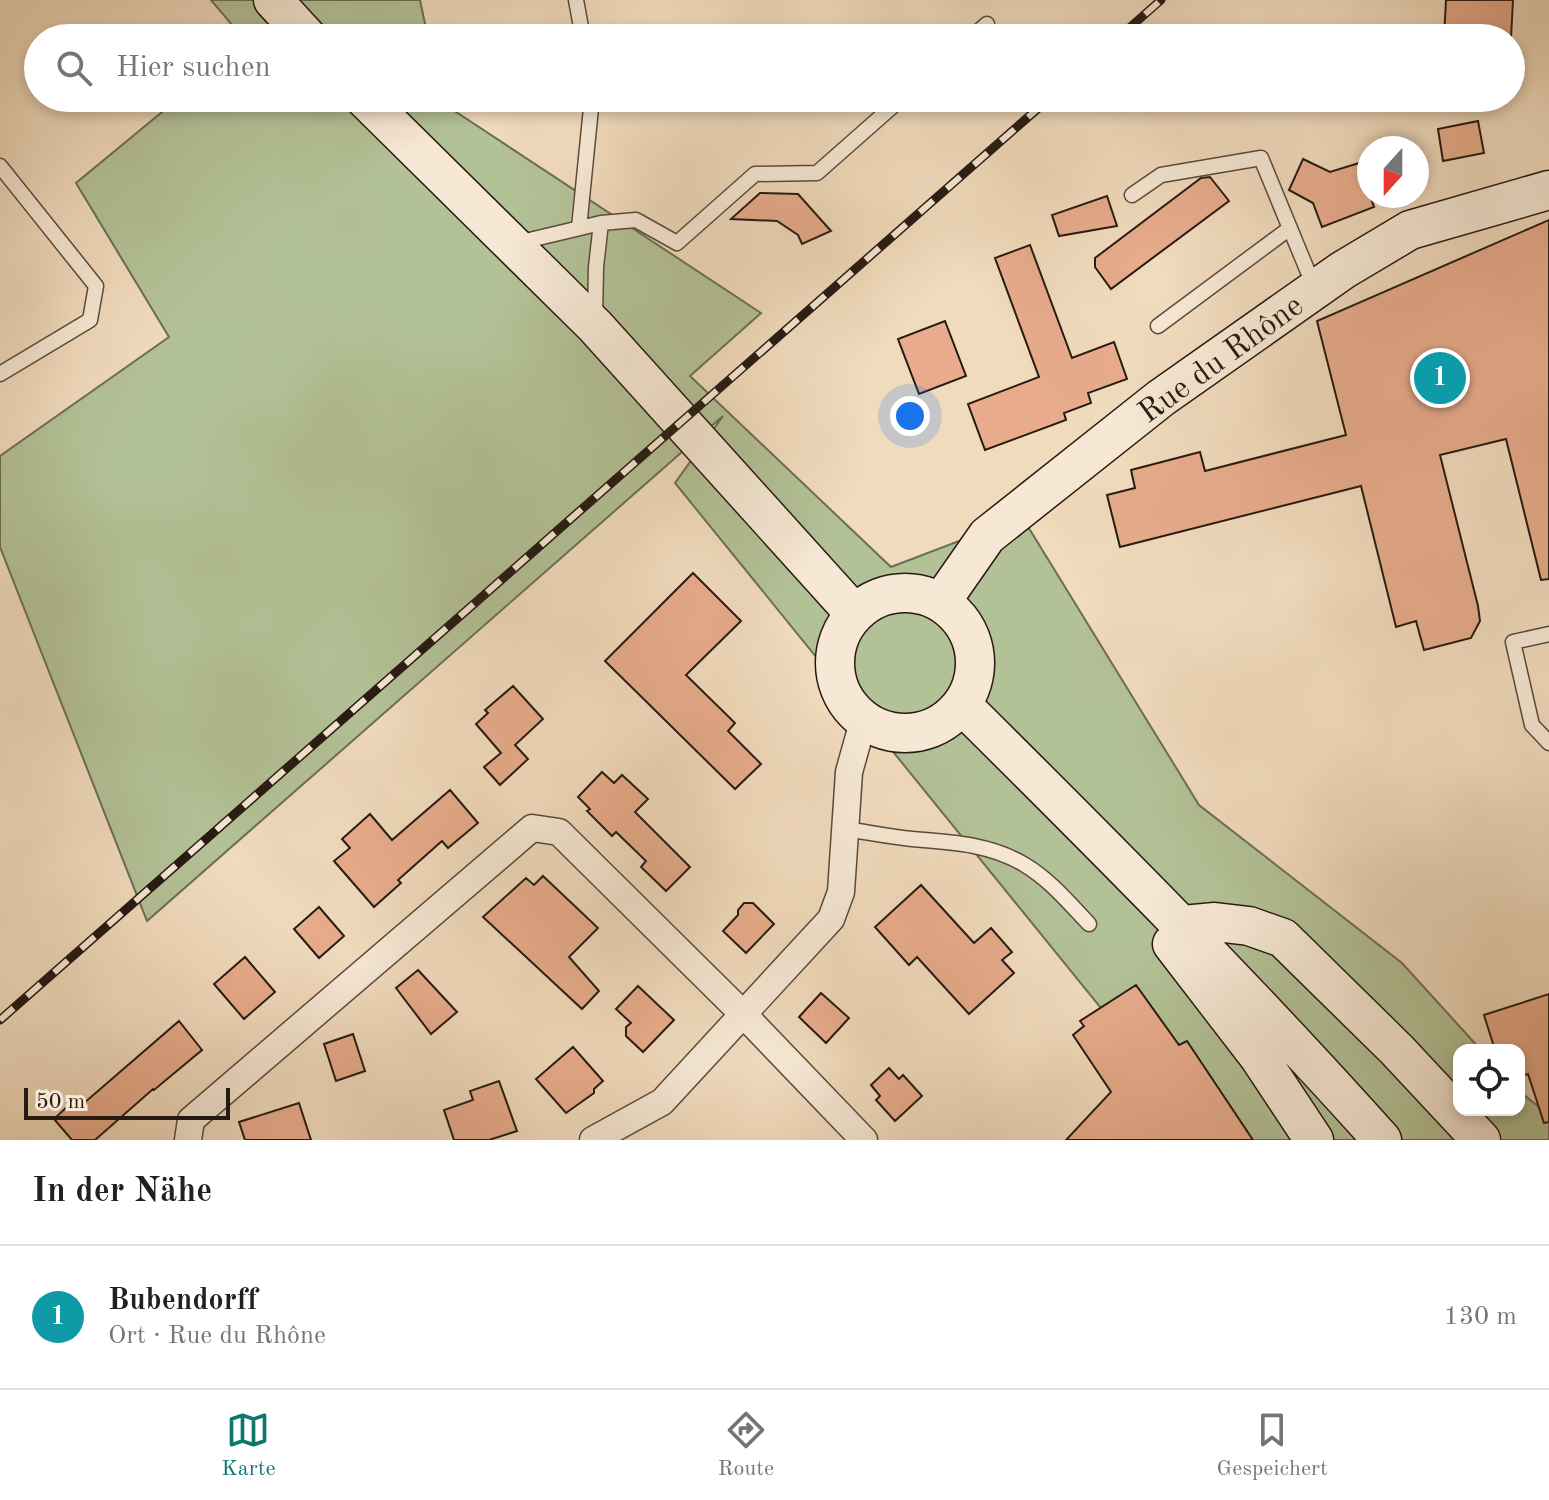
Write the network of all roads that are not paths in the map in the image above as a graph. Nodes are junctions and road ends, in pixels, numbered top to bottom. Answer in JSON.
{"nodes":[{"id":1,"x":273,"y":0,"type":"edge"},
{"id":2,"x":576,"y":0,"type":"edge"},
{"id":3,"x":295,"y":24,"type":"edge"},
{"id":4,"x":580,"y":24,"type":"edge"},
{"id":5,"x":378,"y":112,"type":"edge"},
{"id":6,"x":591,"y":112,"type":"edge"},
{"id":7,"x":886,"y":112,"type":"edge"},
{"id":8,"x":0,"y":166,"type":"edge"},
{"id":9,"x":1549,"y":190,"type":"edge"},
{"id":10,"x":1132,"y":195,"type":"dead end"},
{"id":11,"x":601,"y":223,"type":"junction"},
{"id":12,"x":579,"y":228,"type":"junction"},
{"id":13,"x":1290,"y":228,"type":"junction"},
{"id":14,"x":510,"y":244,"type":"junction"},
{"id":15,"x":1315,"y":289,"type":"junction"},
{"id":16,"x":595,"y":326,"type":"junction"},
{"id":17,"x":1158,"y":326,"type":"dead end"},
{"id":18,"x":0,"y":374,"type":"edge"},
{"id":19,"x":941,"y":602,"type":"junction"},
{"id":20,"x":854,"y":613,"type":"junction"},
{"id":21,"x":1549,"y":634,"type":"edge"},
{"id":22,"x":963,"y":706,"type":"junction"},
{"id":23,"x":863,"y":722,"type":"junction"},
{"id":24,"x":1549,"y":743,"type":"edge"},
{"id":25,"x":845,"y":829,"type":"junction"},
{"id":26,"x":1146,"y":888,"type":"junction"},
{"id":27,"x":1089,"y":924,"type":"dead end"},
{"id":28,"x":1183,"y":925,"type":"junction"},
{"id":29,"x":744,"y":1015,"type":"junction"},
{"id":30,"x":188,"y":1140,"type":"edge"},
{"id":31,"x":593,"y":1140,"type":"edge"},
{"id":32,"x":864,"y":1140,"type":"edge"},
{"id":33,"x":1314,"y":1140,"type":"edge"},
{"id":34,"x":1382,"y":1140,"type":"edge"},
{"id":35,"x":1481,"y":1140,"type":"edge"}],
"edges":[{"from":1,"to":3,"type":"main road"},
{"from":2,"to":4,"type":"lane"},
{"from":5,"to":14,"type":"main road"},
{"from":6,"to":12,"type":"lane"},
{"from":7,"to":11,"type":"lane"},
{"from":8,"to":18,"type":"lane"},
{"from":9,"to":15,"type":"main road","name":"Rue du Rhône"},
{"from":10,"to":13,"type":"lane"},
{"from":11,"to":12,"type":"lane"},
{"from":11,"to":16,"type":"lane"},
{"from":12,"to":14,"type":"lane"},
{"from":13,"to":15,"type":"lane"},
{"from":13,"to":17,"type":"lane"},
{"from":14,"to":16,"type":"main road"},
{"from":15,"to":19,"type":"main road","name":"Rue du Rhône"},
{"from":16,"to":20,"type":"main road"},
{"from":19,"to":20,"type":"main road"},
{"from":19,"to":22,"type":"main road"},
{"from":20,"to":23,"type":"main road"},
{"from":21,"to":24,"type":"lane"},
{"from":22,"to":23,"type":"main road"},
{"from":22,"to":26,"type":"main road"},
{"from":23,"to":25,"type":"street"},
{"from":25,"to":27,"type":"lane"},
{"from":25,"to":29,"type":"street"},
{"from":26,"to":28,"type":"main road"},
{"from":26,"to":33,"type":"main road"},
{"from":28,"to":34,"type":"main road"},
{"from":28,"to":35,"type":"main road"},
{"from":29,"to":30,"type":"street"},
{"from":29,"to":31,"type":"street"},
{"from":29,"to":32,"type":"street"}]}
